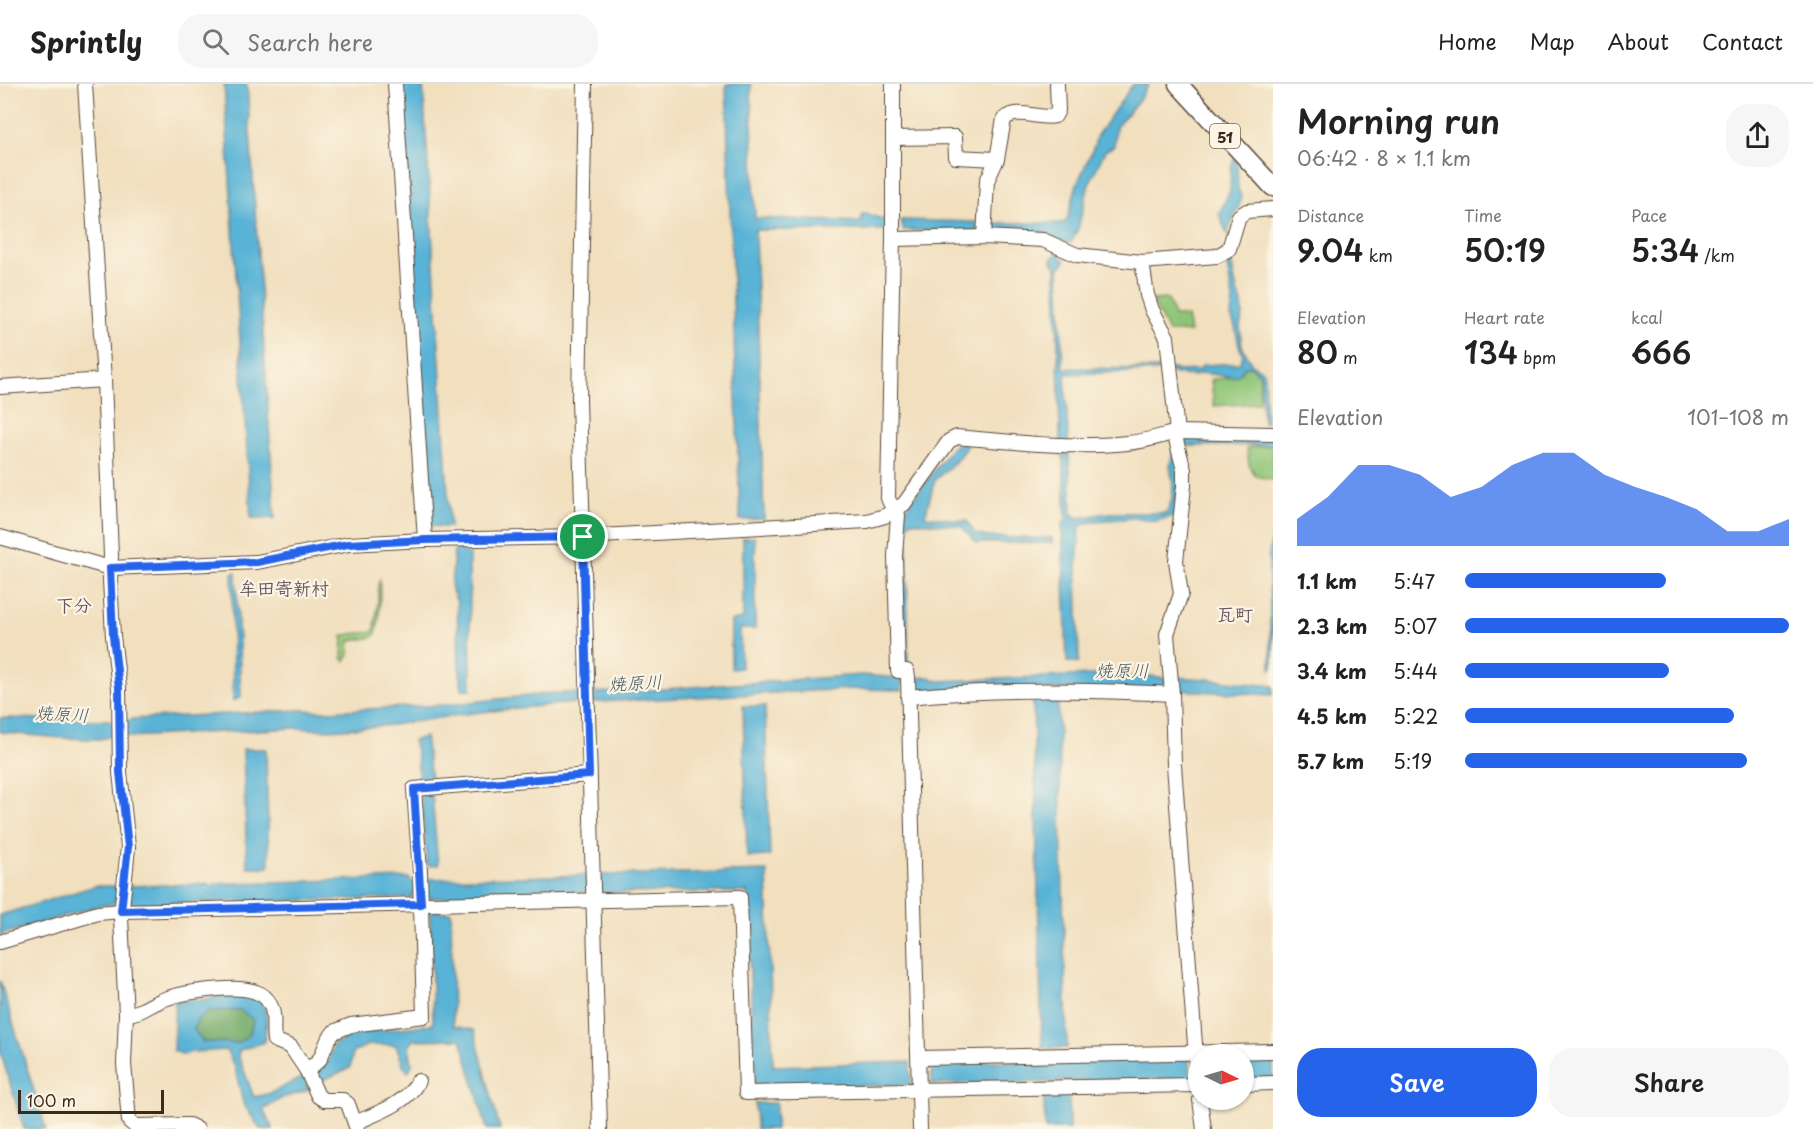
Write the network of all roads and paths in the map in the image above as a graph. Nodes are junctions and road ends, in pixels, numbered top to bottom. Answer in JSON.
{"nodes":[{"id":1,"x":85,"y":84,"type":"edge"},
{"id":2,"x":395,"y":84,"type":"edge"},
{"id":3,"x":585,"y":84,"type":"edge"},
{"id":4,"x":893,"y":84,"type":"edge"},
{"id":5,"x":1057,"y":84,"type":"edge"},
{"id":6,"x":1178,"y":84,"type":"edge"},
{"id":7,"x":893,"y":138,"type":"junction"},
{"id":8,"x":997,"y":159,"type":"junction"},
{"id":9,"x":1273,"y":187,"type":"edge"},
{"id":10,"x":1273,"y":209,"type":"edge"},
{"id":11,"x":984,"y":237,"type":"junction"},
{"id":12,"x":893,"y":238,"type":"junction"},
{"id":13,"x":1142,"y":262,"type":"junction"},
{"id":14,"x":104,"y":381,"type":"junction"},
{"id":15,"x":0,"y":387,"type":"edge"},
{"id":16,"x":1273,"y":434,"type":"edge"},
{"id":17,"x":1177,"y":442,"type":"junction"},
{"id":18,"x":895,"y":509,"type":"junction"},
{"id":19,"x":0,"y":537,"type":"edge"},
{"id":20,"x":583,"y":537,"type":"junction"},
{"id":21,"x":425,"y":540,"type":"junction"},
{"id":22,"x":110,"y":568,"type":"junction"},
{"id":23,"x":908,"y":694,"type":"junction"},
{"id":24,"x":1172,"y":694,"type":"junction"},
{"id":25,"x":589,"y":775,"type":"junction"},
{"id":26,"x":421,"y":900,"type":"junction"},
{"id":27,"x":593,"y":900,"type":"junction"},
{"id":28,"x":121,"y":911,"type":"junction"},
{"id":29,"x":0,"y":942,"type":"edge"},
{"id":30,"x":126,"y":1014,"type":"junction"},
{"id":31,"x":1194,"y":1044,"type":"edge"},
{"id":32,"x":1254,"y":1051,"type":"edge"},
{"id":33,"x":1273,"y":1051,"type":"edge"},
{"id":34,"x":1188,"y":1052,"type":"edge"},
{"id":35,"x":919,"y":1059,"type":"junction"},
{"id":36,"x":307,"y":1071,"type":"junction"},
{"id":37,"x":418,"y":1081,"type":"dead end"},
{"id":38,"x":1273,"y":1083,"type":"edge"},
{"id":39,"x":1254,"y":1084,"type":"edge"},
{"id":40,"x":1188,"y":1085,"type":"edge"},
{"id":41,"x":919,"y":1090,"type":"junction"},
{"id":42,"x":1201,"y":1110,"type":"edge"},
{"id":43,"x":356,"y":1126,"type":"edge"},
{"id":44,"x":134,"y":1127,"type":"edge"},
{"id":45,"x":197,"y":1129,"type":"edge"},
{"id":46,"x":600,"y":1129,"type":"edge"},
{"id":47,"x":921,"y":1129,"type":"edge"},
{"id":48,"x":1204,"y":1129,"type":"edge"}],
"edges":[{"from":1,"to":14,"type":"street"},
{"from":2,"to":21,"type":"street"},
{"from":3,"to":20,"type":"street"},
{"from":4,"to":7,"type":"street"},
{"from":5,"to":8,"type":"street"},
{"from":6,"to":9,"type":"main road","number":"51"},
{"from":7,"to":8,"type":"street"},
{"from":7,"to":12,"type":"street"},
{"from":8,"to":11,"type":"street"},
{"from":10,"to":13,"type":"street"},
{"from":11,"to":12,"type":"street"},
{"from":11,"to":13,"type":"street"},
{"from":12,"to":18,"type":"street"},
{"from":13,"to":17,"type":"street"},
{"from":14,"to":15,"type":"street"},
{"from":14,"to":22,"type":"street"},
{"from":16,"to":17,"type":"street"},
{"from":17,"to":18,"type":"street"},
{"from":17,"to":24,"type":"street"},
{"from":18,"to":20,"type":"street"},
{"from":18,"to":23,"type":"street"},
{"from":19,"to":22,"type":"street"},
{"from":20,"to":21,"type":"street"},
{"from":20,"to":25,"type":"street"},
{"from":21,"to":22,"type":"street"},
{"from":22,"to":28,"type":"street"},
{"from":23,"to":24,"type":"street"},
{"from":23,"to":35,"type":"street"},
{"from":24,"to":31,"type":"street"},
{"from":25,"to":26,"type":"street"},
{"from":25,"to":27,"type":"street"},
{"from":26,"to":27,"type":"street"},
{"from":26,"to":28,"type":"street"},
{"from":26,"to":36,"type":"street"},
{"from":27,"to":41,"type":"street"},
{"from":27,"to":46,"type":"street"},
{"from":28,"to":29,"type":"street"},
{"from":28,"to":30,"type":"street"},
{"from":30,"to":36,"type":"street"},
{"from":30,"to":44,"type":"street"},
{"from":32,"to":33,"type":"street"},
{"from":34,"to":35,"type":"street"},
{"from":35,"to":41,"type":"street"},
{"from":36,"to":43,"type":"street"},
{"from":37,"to":43,"type":"street"},
{"from":38,"to":39,"type":"street"},
{"from":40,"to":41,"type":"street"},
{"from":41,"to":47,"type":"street"},
{"from":42,"to":48,"type":"street"},
{"from":44,"to":45,"type":"street"}]}
